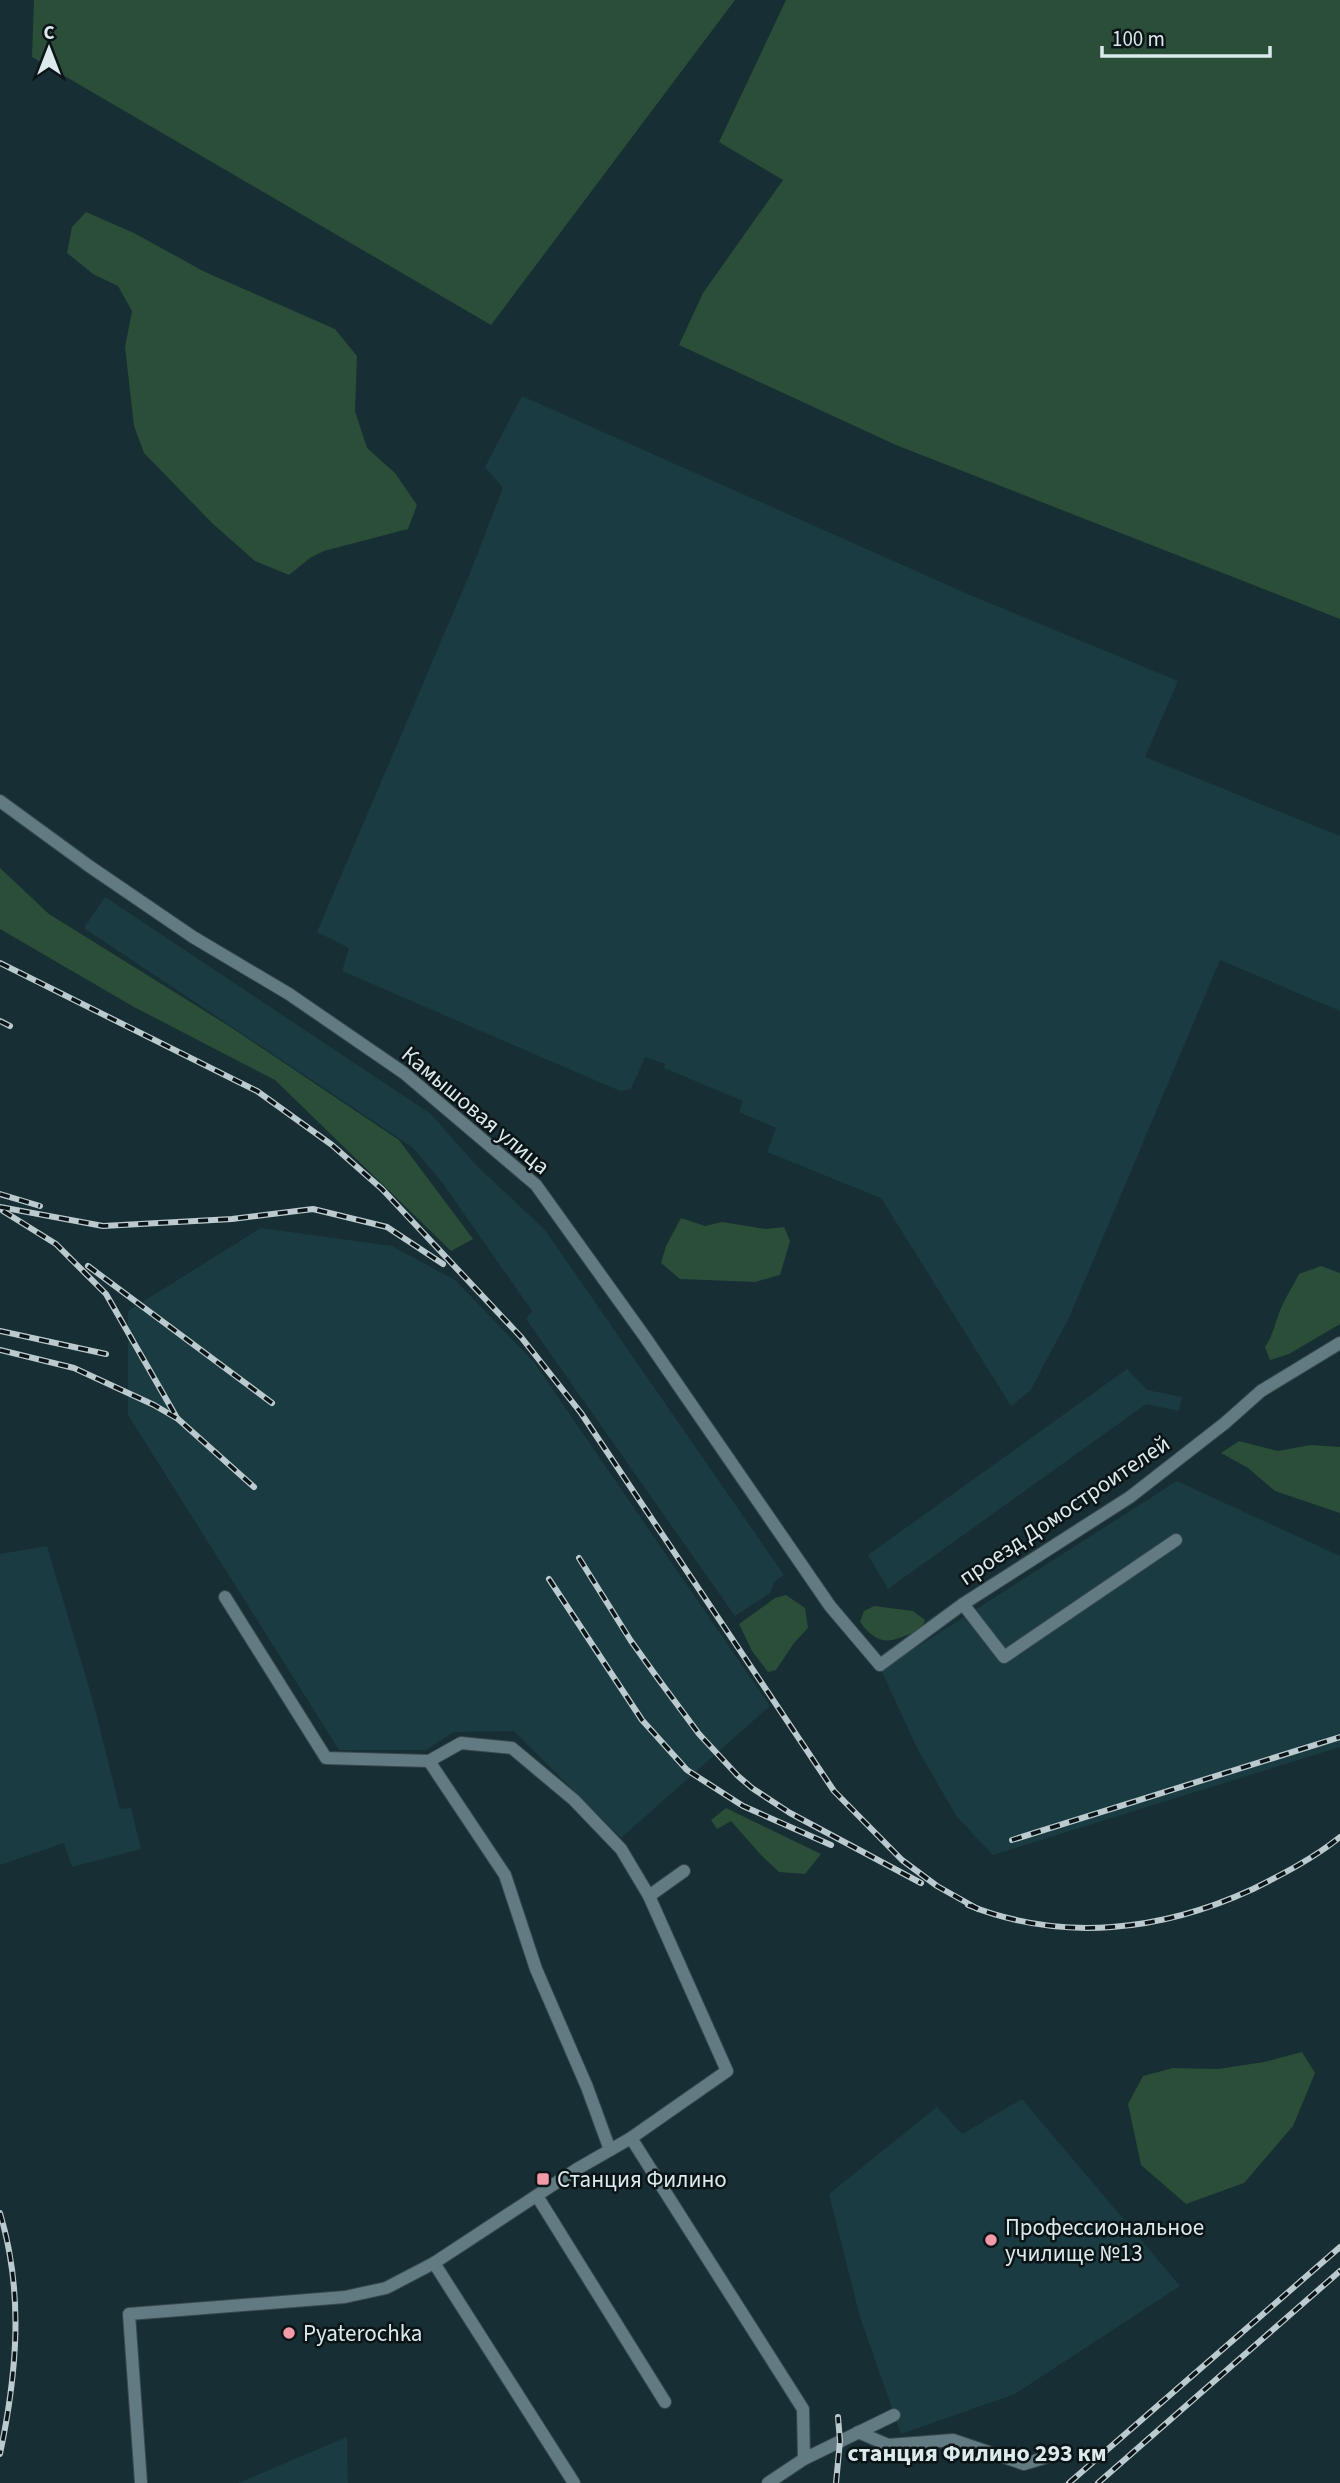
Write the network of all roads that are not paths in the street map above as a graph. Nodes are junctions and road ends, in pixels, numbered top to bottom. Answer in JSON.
{"nodes":[{"id":1,"x":0,"y":801,"type":"edge"},
{"id":2,"x":1340,"y":1343,"type":"edge"},
{"id":3,"x":1176,"y":1539,"type":"dead end"},
{"id":4,"x":225,"y":1597,"type":"dead end"},
{"id":5,"x":962,"y":1604,"type":"junction"},
{"id":6,"x":880,"y":1665,"type":"joint"},
{"id":7,"x":429,"y":1761,"type":"junction"},
{"id":8,"x":684,"y":1871,"type":"dead end"},
{"id":9,"x":649,"y":1896,"type":"junction"},
{"id":10,"x":631,"y":2138,"type":"junction"},
{"id":11,"x":610,"y":2150,"type":"junction"},
{"id":12,"x":537,"y":2196,"type":"junction"},
{"id":13,"x":434,"y":2263,"type":"junction"},
{"id":14,"x":665,"y":2402,"type":"dead end"},
{"id":15,"x":894,"y":2415,"type":"dead end"},
{"id":16,"x":858,"y":2432,"type":"junction"},
{"id":17,"x":1044,"y":2458,"type":"dead end"},
{"id":18,"x":804,"y":2459,"type":"junction"},
{"id":19,"x":141,"y":2483,"type":"edge"},
{"id":20,"x":574,"y":2483,"type":"edge"},
{"id":21,"x":768,"y":2483,"type":"edge"}],
"edges":[{"from":1,"to":6,"type":"street","name":"Камышовая улица"},
{"from":2,"to":5,"type":"street","name":"проезд Домостроителей"},
{"from":3,"to":5,"type":"street"},
{"from":4,"to":7,"type":"street"},
{"from":5,"to":6,"type":"street","name":"проезд Домостроителей"},
{"from":7,"to":9,"type":"street"},
{"from":7,"to":11,"type":"street"},
{"from":8,"to":9,"type":"street"},
{"from":9,"to":10,"type":"street"},
{"from":10,"to":11,"type":"street"},
{"from":10,"to":18,"type":"street"},
{"from":11,"to":12,"type":"street"},
{"from":12,"to":13,"type":"street"},
{"from":12,"to":14,"type":"street"},
{"from":13,"to":19,"type":"street"},
{"from":13,"to":20,"type":"street"},
{"from":15,"to":16,"type":"street"},
{"from":16,"to":17,"type":"street"},
{"from":16,"to":18,"type":"street"},
{"from":18,"to":21,"type":"street"}]}
